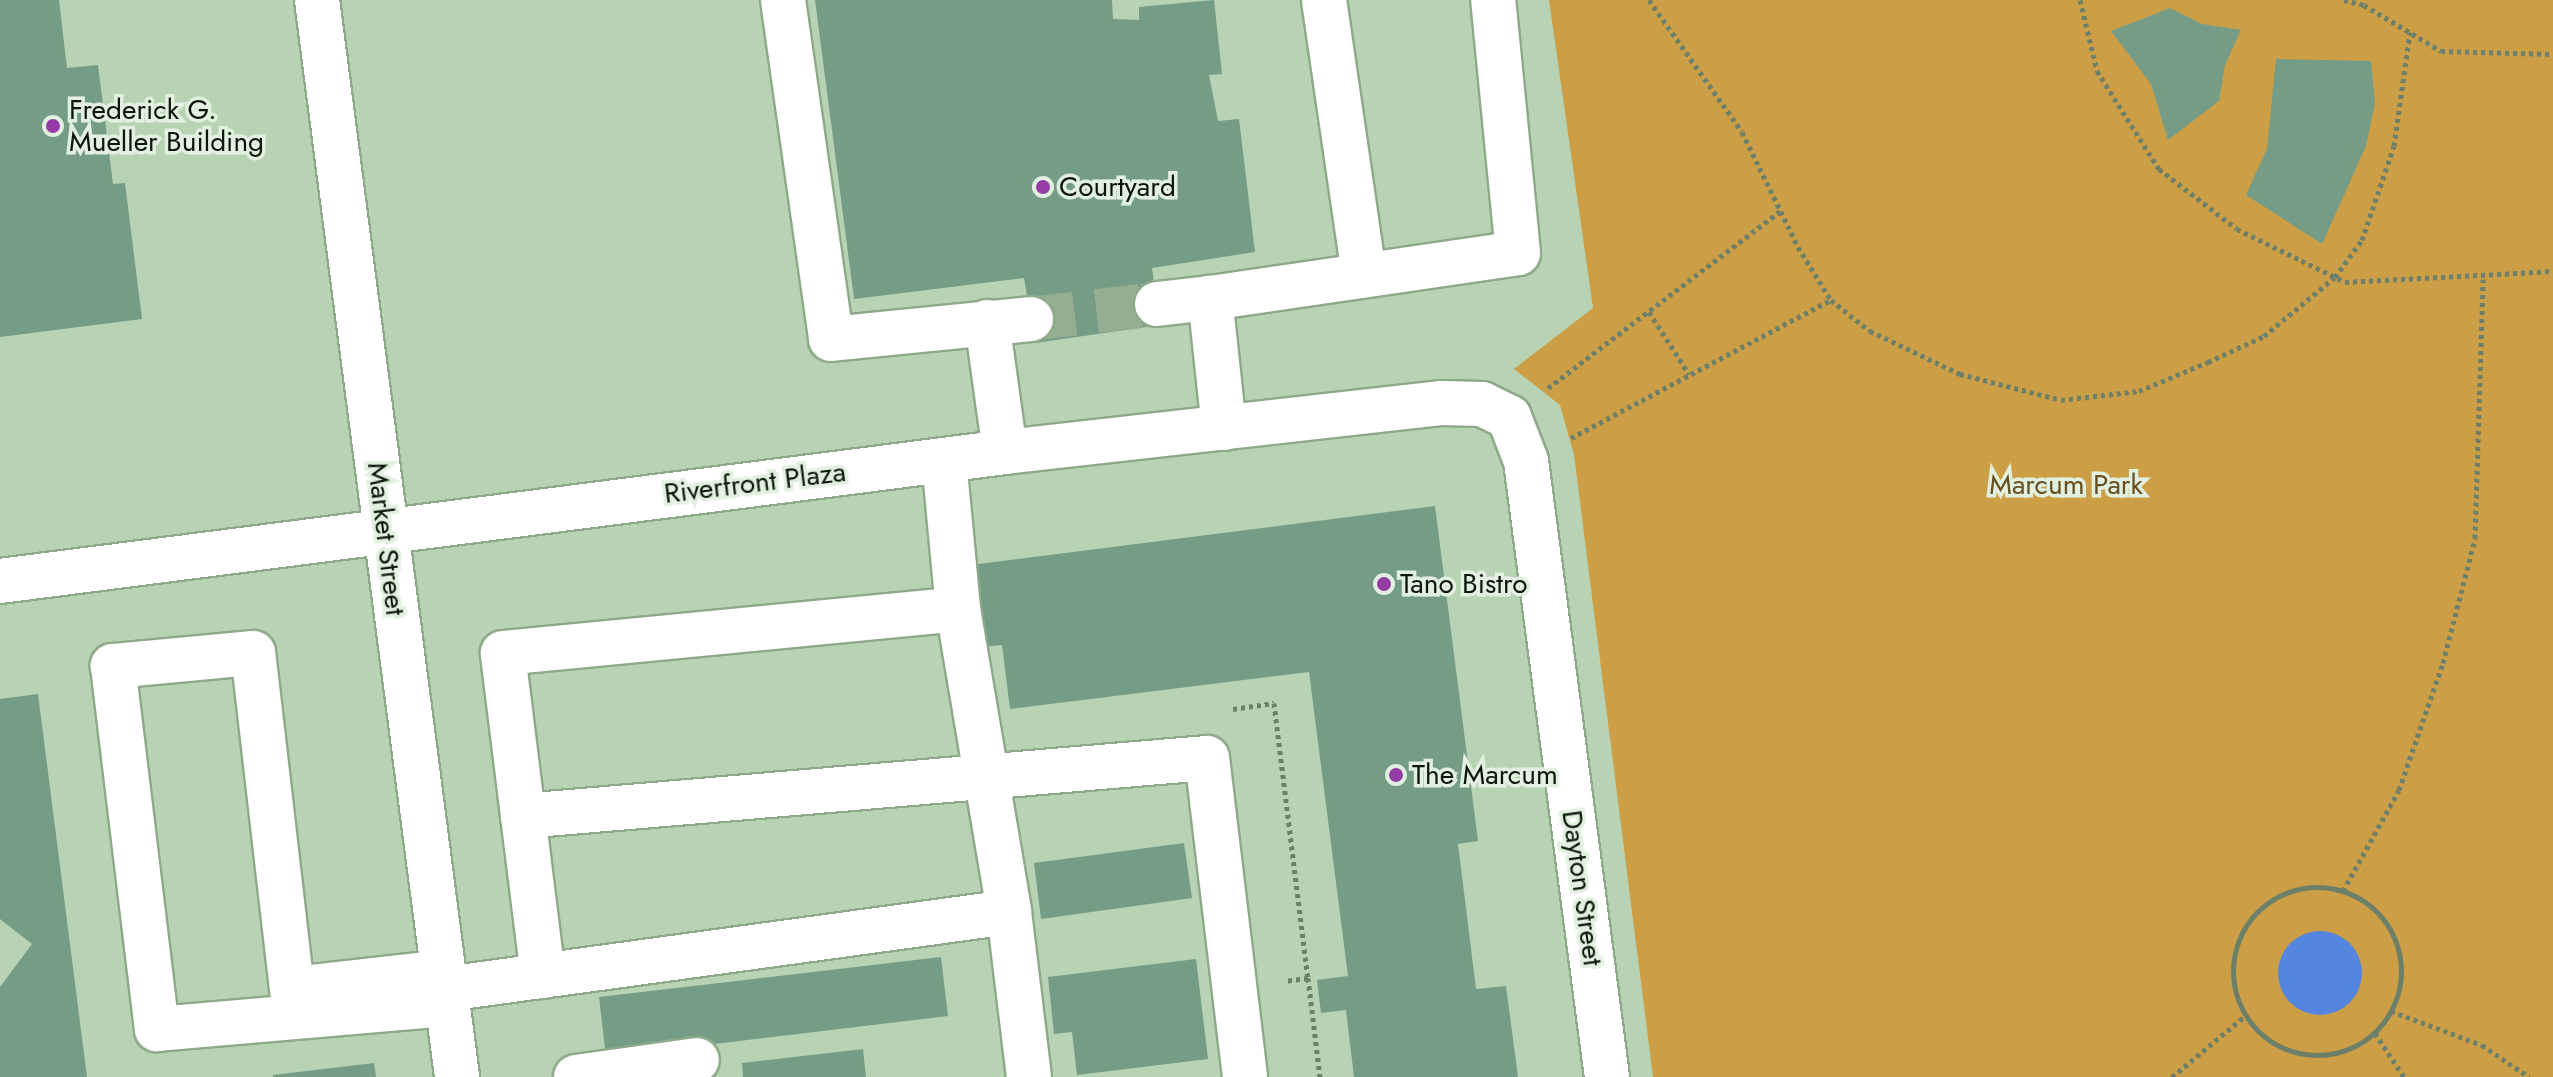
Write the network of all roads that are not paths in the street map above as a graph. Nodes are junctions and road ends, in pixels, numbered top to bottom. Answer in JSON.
{"nodes":[{"id":1,"x":317,"y":0,"type":"edge"},
{"id":2,"x":783,"y":0,"type":"edge"},
{"id":3,"x":1324,"y":0,"type":"edge"},
{"id":4,"x":1493,"y":0,"type":"edge"},
{"id":5,"x":1364,"y":275,"type":"junction"},
{"id":6,"x":1210,"y":298,"type":"junction"},
{"id":7,"x":1157,"y":304,"type":"tunnel mouth"},
{"id":8,"x":1031,"y":319,"type":"tunnel mouth"},
{"id":9,"x":987,"y":322,"type":"junction"},
{"id":10,"x":1509,"y":417,"type":"joint"},
{"id":11,"x":1224,"y":428,"type":"junction"},
{"id":12,"x":1005,"y":452,"type":"junction"},
{"id":13,"x":944,"y":460,"type":"junction"},
{"id":14,"x":385,"y":529,"type":"junction"},
{"id":15,"x":0,"y":581,"type":"edge"},
{"id":16,"x":958,"y":609,"type":"junction"},
{"id":17,"x":990,"y":778,"type":"junction"},
{"id":18,"x":523,"y":816,"type":"junction"},
{"id":19,"x":1009,"y":912,"type":"junction"},
{"id":20,"x":543,"y":976,"type":"junction"},
{"id":21,"x":446,"y":988,"type":"junction"},
{"id":22,"x":697,"y":1060,"type":"dead end"},
{"id":23,"x":457,"y":1077,"type":"edge"},
{"id":24,"x":576,"y":1077,"type":"edge"},
{"id":25,"x":1029,"y":1077,"type":"edge"},
{"id":26,"x":1245,"y":1077,"type":"edge"},
{"id":27,"x":1607,"y":1077,"type":"edge"}],
"edges":[{"from":1,"to":14,"type":"street","name":"Market Street"},
{"from":2,"to":9,"type":"street"},
{"from":3,"to":5,"type":"street"},
{"from":4,"to":5,"type":"street"},
{"from":5,"to":6,"type":"street"},
{"from":6,"to":7,"type":"street"},
{"from":6,"to":11,"type":"street"},
{"from":8,"to":9,"type":"street"},
{"from":9,"to":12,"type":"street"},
{"from":10,"to":11,"type":"street","name":"Riverfront Plaza"},
{"from":10,"to":27,"type":"street","name":"Dayton Street"},
{"from":11,"to":12,"type":"street","name":"Riverfront Plaza"},
{"from":12,"to":13,"type":"street","name":"Riverfront Plaza"},
{"from":13,"to":14,"type":"street","name":"Riverfront Plaza"},
{"from":13,"to":16,"type":"street"},
{"from":14,"to":15,"type":"street","name":"Riverfront Plaza"},
{"from":14,"to":21,"type":"street","name":"Market Street"},
{"from":16,"to":17,"type":"street"},
{"from":16,"to":18,"type":"street"},
{"from":17,"to":18,"type":"street"},
{"from":17,"to":19,"type":"street"},
{"from":17,"to":26,"type":"street"},
{"from":18,"to":20,"type":"street"},
{"from":19,"to":20,"type":"street"},
{"from":19,"to":25,"type":"street"},
{"from":20,"to":21,"type":"street"},
{"from":21,"to":21,"type":"street"},
{"from":21,"to":23,"type":"street","name":"Market Street"},
{"from":22,"to":24,"type":"street"}]}
